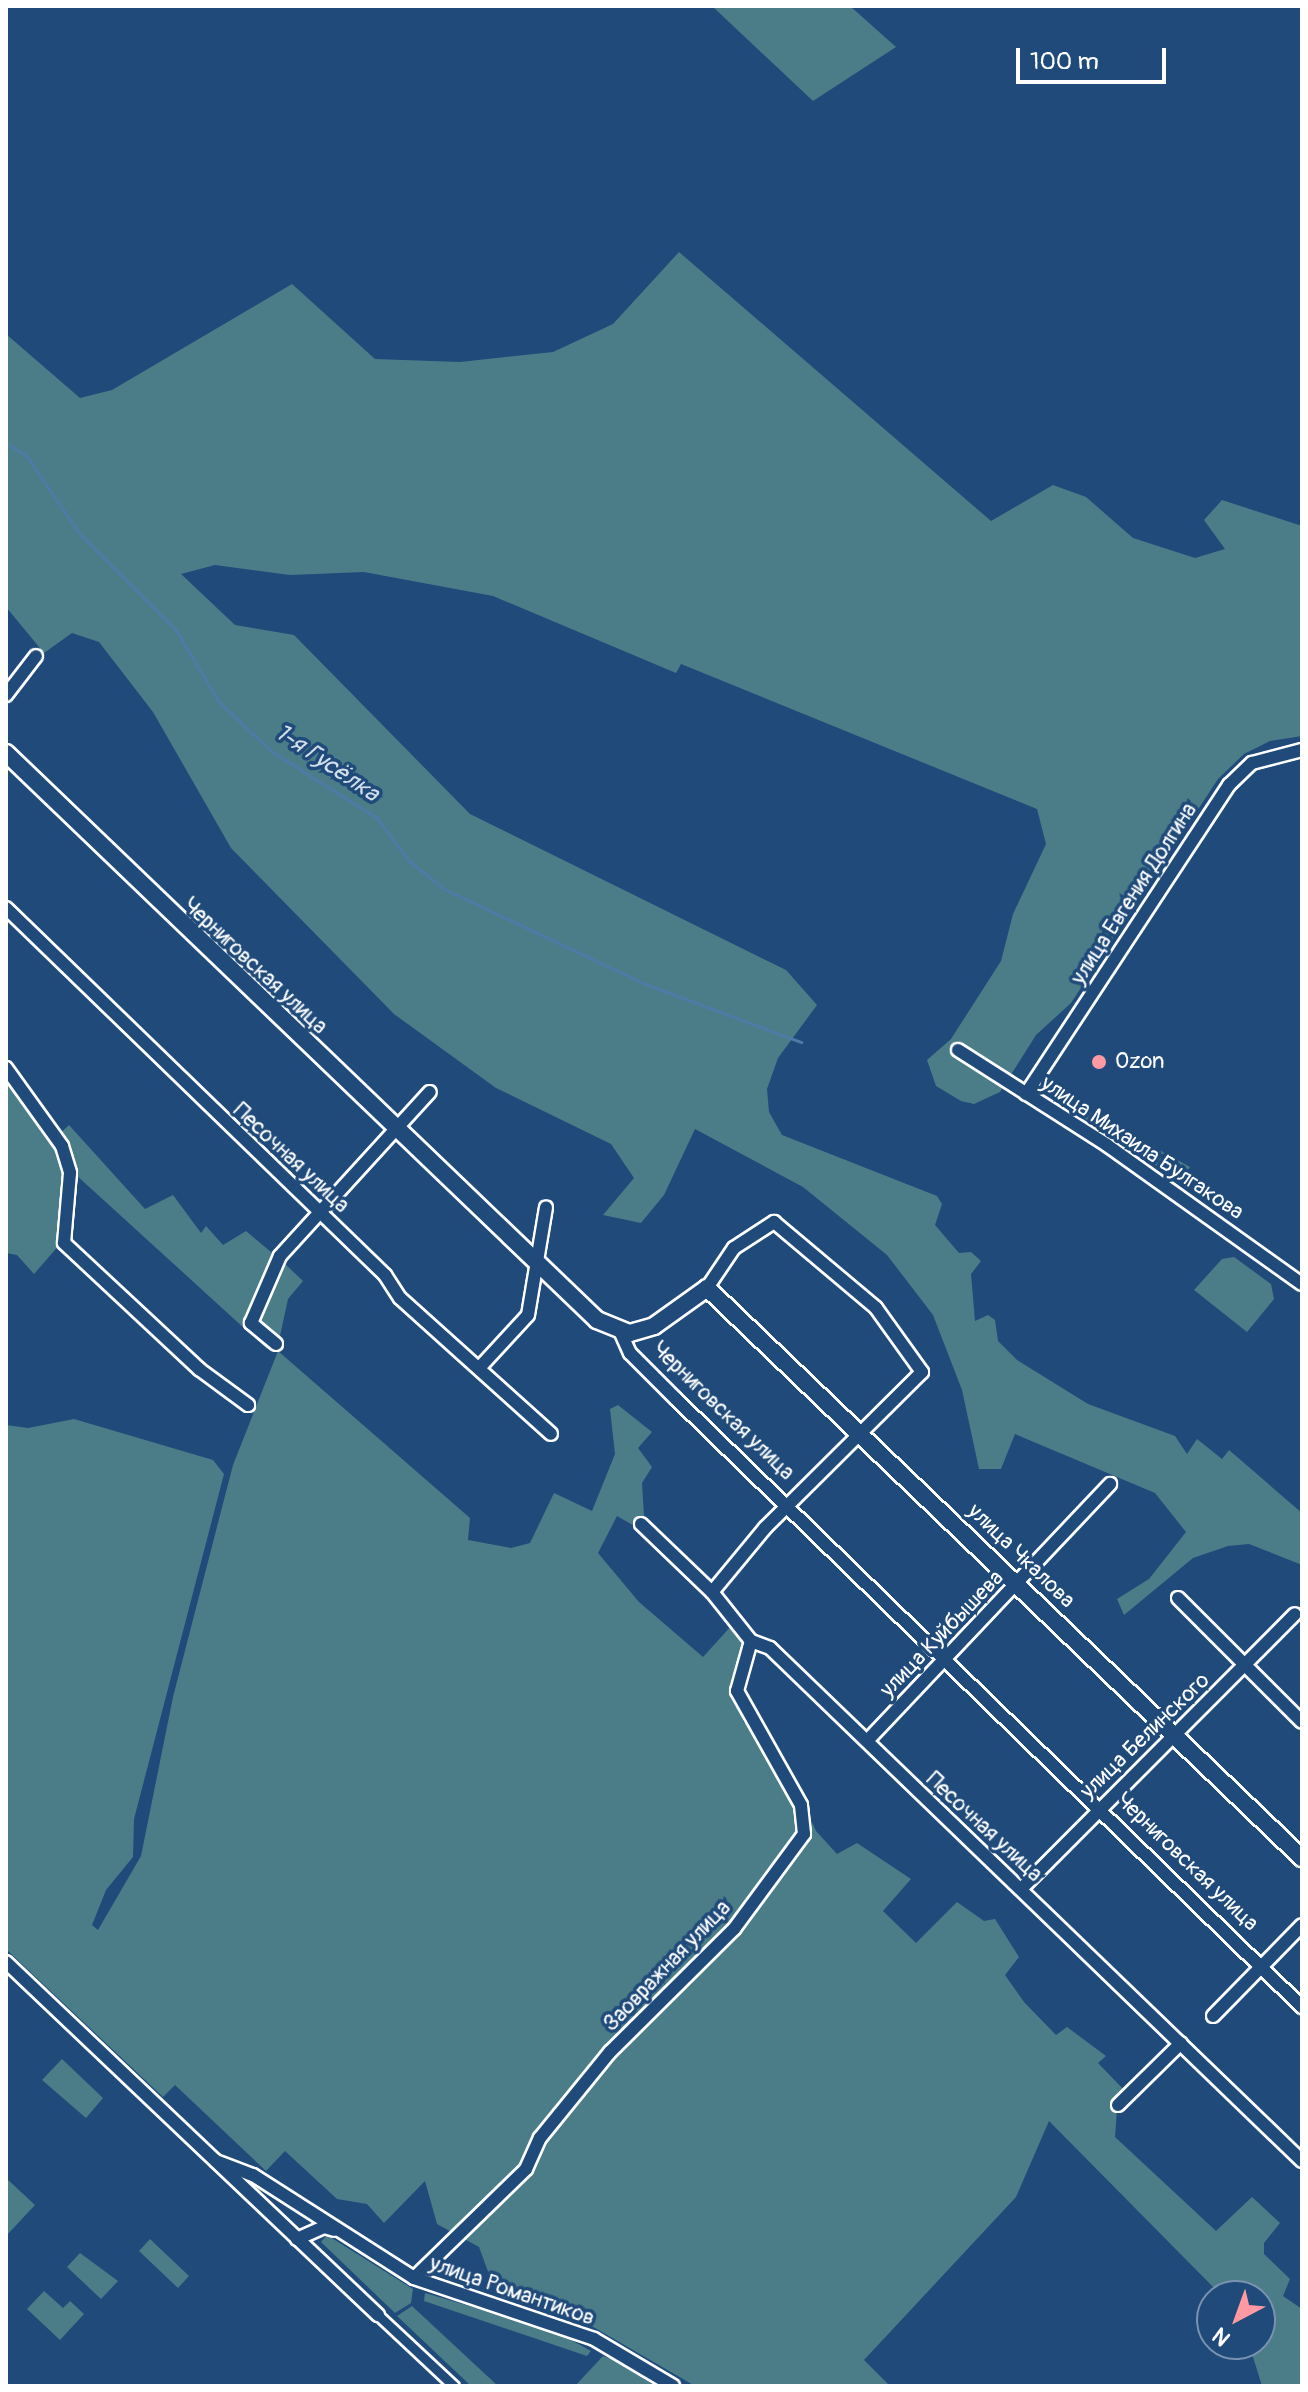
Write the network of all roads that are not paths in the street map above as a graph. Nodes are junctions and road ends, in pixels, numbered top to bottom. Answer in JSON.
{"nodes":[{"id":1,"x":36,"y":656,"type":"dead end"},
{"id":2,"x":6,"y":695,"type":"edge"},
{"id":3,"x":1302,"y":750,"type":"edge"},
{"id":4,"x":6,"y":753,"type":"edge"},
{"id":5,"x":6,"y":908,"type":"edge"},
{"id":6,"x":958,"y":1050,"type":"dead end"},
{"id":7,"x":6,"y":1068,"type":"edge"},
{"id":8,"x":430,"y":1092,"type":"dead end"},
{"id":9,"x":1026,"y":1094,"type":"junction"},
{"id":10,"x":395,"y":1128,"type":"junction"},
{"id":11,"x":546,"y":1208,"type":"dead end"},
{"id":12,"x":319,"y":1212,"type":"junction"},
{"id":13,"x":538,"y":1268,"type":"junction"},
{"id":14,"x":1301,"y":1281,"type":"edge"},
{"id":15,"x":707,"y":1288,"type":"junction"},
{"id":16,"x":621,"y":1333,"type":"junction"},
{"id":17,"x":276,"y":1344,"type":"dead end"},
{"id":18,"x":481,"y":1366,"type":"junction"},
{"id":19,"x":248,"y":1405,"type":"dead end"},
{"id":20,"x":551,"y":1434,"type":"dead end"},
{"id":21,"x":861,"y":1434,"type":"junction"},
{"id":22,"x":1110,"y":1484,"type":"dead end"},
{"id":23,"x":789,"y":1504,"type":"junction"},
{"id":24,"x":641,"y":1524,"type":"dead end"},
{"id":25,"x":1019,"y":1584,"type":"junction"},
{"id":26,"x":712,"y":1592,"type":"junction"},
{"id":27,"x":1178,"y":1598,"type":"dead end"},
{"id":28,"x":1295,"y":1614,"type":"dead end"},
{"id":29,"x":751,"y":1641,"type":"junction"},
{"id":30,"x":943,"y":1660,"type":"junction"},
{"id":31,"x":1244,"y":1668,"type":"junction"},
{"id":32,"x":1302,"y":1722,"type":"edge"},
{"id":33,"x":1173,"y":1733,"type":"junction"},
{"id":34,"x":867,"y":1741,"type":"junction"},
{"id":35,"x":1099,"y":1808,"type":"junction"},
{"id":36,"x":1302,"y":1858,"type":"edge"},
{"id":37,"x":1023,"y":1887,"type":"junction"},
{"id":38,"x":1302,"y":1925,"type":"edge"},
{"id":39,"x":6,"y":1962,"type":"edge"},
{"id":40,"x":1262,"y":1963,"type":"junction"},
{"id":41,"x":1302,"y":2007,"type":"edge"},
{"id":42,"x":1213,"y":2016,"type":"dead end"},
{"id":43,"x":1181,"y":2043,"type":"junction"},
{"id":44,"x":1118,"y":2105,"type":"dead end"},
{"id":45,"x":216,"y":2161,"type":"junction"},
{"id":46,"x":1302,"y":2161,"type":"edge"},
{"id":47,"x":339,"y":2231,"type":"junction"},
{"id":48,"x":297,"y":2239,"type":"junction"},
{"id":49,"x":414,"y":2278,"type":"junction"},
{"id":50,"x":378,"y":2315,"type":"joint"},
{"id":51,"x":454,"y":2386,"type":"edge"},
{"id":52,"x":673,"y":2386,"type":"edge"}],
"edges":[{"from":1,"to":2,"type":"street"},
{"from":3,"to":9,"type":"street","name":"улица Евгения Долгина"},
{"from":4,"to":10,"type":"street","name":"Черниговская улица"},
{"from":5,"to":12,"type":"street","name":"Песочная улица"},
{"from":6,"to":9,"type":"street","name":"улица Михаила Булгакова"},
{"from":7,"to":19,"type":"street"},
{"from":8,"to":10,"type":"street"},
{"from":9,"to":14,"type":"street","name":"улица Михаила Булгакова"},
{"from":10,"to":12,"type":"street"},
{"from":10,"to":13,"type":"street","name":"Черниговская улица"},
{"from":11,"to":13,"type":"street"},
{"from":12,"to":17,"type":"street"},
{"from":12,"to":18,"type":"street","name":"Песочная улица"},
{"from":13,"to":16,"type":"street","name":"Черниговская улица"},
{"from":13,"to":18,"type":"street"},
{"from":15,"to":16,"type":"street"},
{"from":15,"to":21,"type":"street","name":"улица Чкалова"},
{"from":15,"to":21,"type":"street"},
{"from":16,"to":23,"type":"street","name":"Черниговская улица"},
{"from":18,"to":20,"type":"street","name":"Песочная улица"},
{"from":21,"to":23,"type":"street"},
{"from":21,"to":25,"type":"street","name":"улица Чкалова"},
{"from":22,"to":25,"type":"street","name":"улица Куйбышева"},
{"from":23,"to":26,"type":"street"},
{"from":23,"to":30,"type":"street","name":"Черниговская улица"},
{"from":24,"to":26,"type":"street","name":"Песочная улица"},
{"from":25,"to":30,"type":"street","name":"улица Куйбышева"},
{"from":25,"to":33,"type":"street","name":"улица Чкалова"},
{"from":26,"to":29,"type":"street","name":"Песочная улица"},
{"from":27,"to":31,"type":"street"},
{"from":28,"to":31,"type":"street","name":"улица Белинского"},
{"from":29,"to":34,"type":"street","name":"Песочная улица"},
{"from":29,"to":49,"type":"street","name":"Заовражная улица"},
{"from":30,"to":34,"type":"street","name":"улица Куйбышева"},
{"from":30,"to":35,"type":"street","name":"Черниговская улица"},
{"from":31,"to":32,"type":"street"},
{"from":31,"to":33,"type":"street","name":"улица Белинского"},
{"from":33,"to":35,"type":"street","name":"улица Белинского"},
{"from":33,"to":36,"type":"street","name":"улица Чкалова"},
{"from":34,"to":37,"type":"street","name":"Песочная улица"},
{"from":35,"to":37,"type":"street","name":"улица Белинского"},
{"from":35,"to":40,"type":"street","name":"Черниговская улица"},
{"from":37,"to":43,"type":"street","name":"Песочная улица"},
{"from":38,"to":40,"type":"street"},
{"from":39,"to":45,"type":"street","name":"улица Романтиков"},
{"from":40,"to":41,"type":"street","name":"Черниговская улица"},
{"from":40,"to":42,"type":"street"},
{"from":43,"to":44,"type":"street"},
{"from":43,"to":46,"type":"street","name":"Песочная улица"},
{"from":45,"to":47,"type":"street","name":"улица Романтиков"},
{"from":45,"to":48,"type":"street","name":"улица Романтиков"},
{"from":47,"to":48,"type":"street"},
{"from":47,"to":49,"type":"street","name":"улица Романтиков"},
{"from":48,"to":50,"type":"street","name":"улица Романтиков"},
{"from":49,"to":52,"type":"street","name":"улица Романтиков"},
{"from":50,"to":51,"type":"street"}]}
